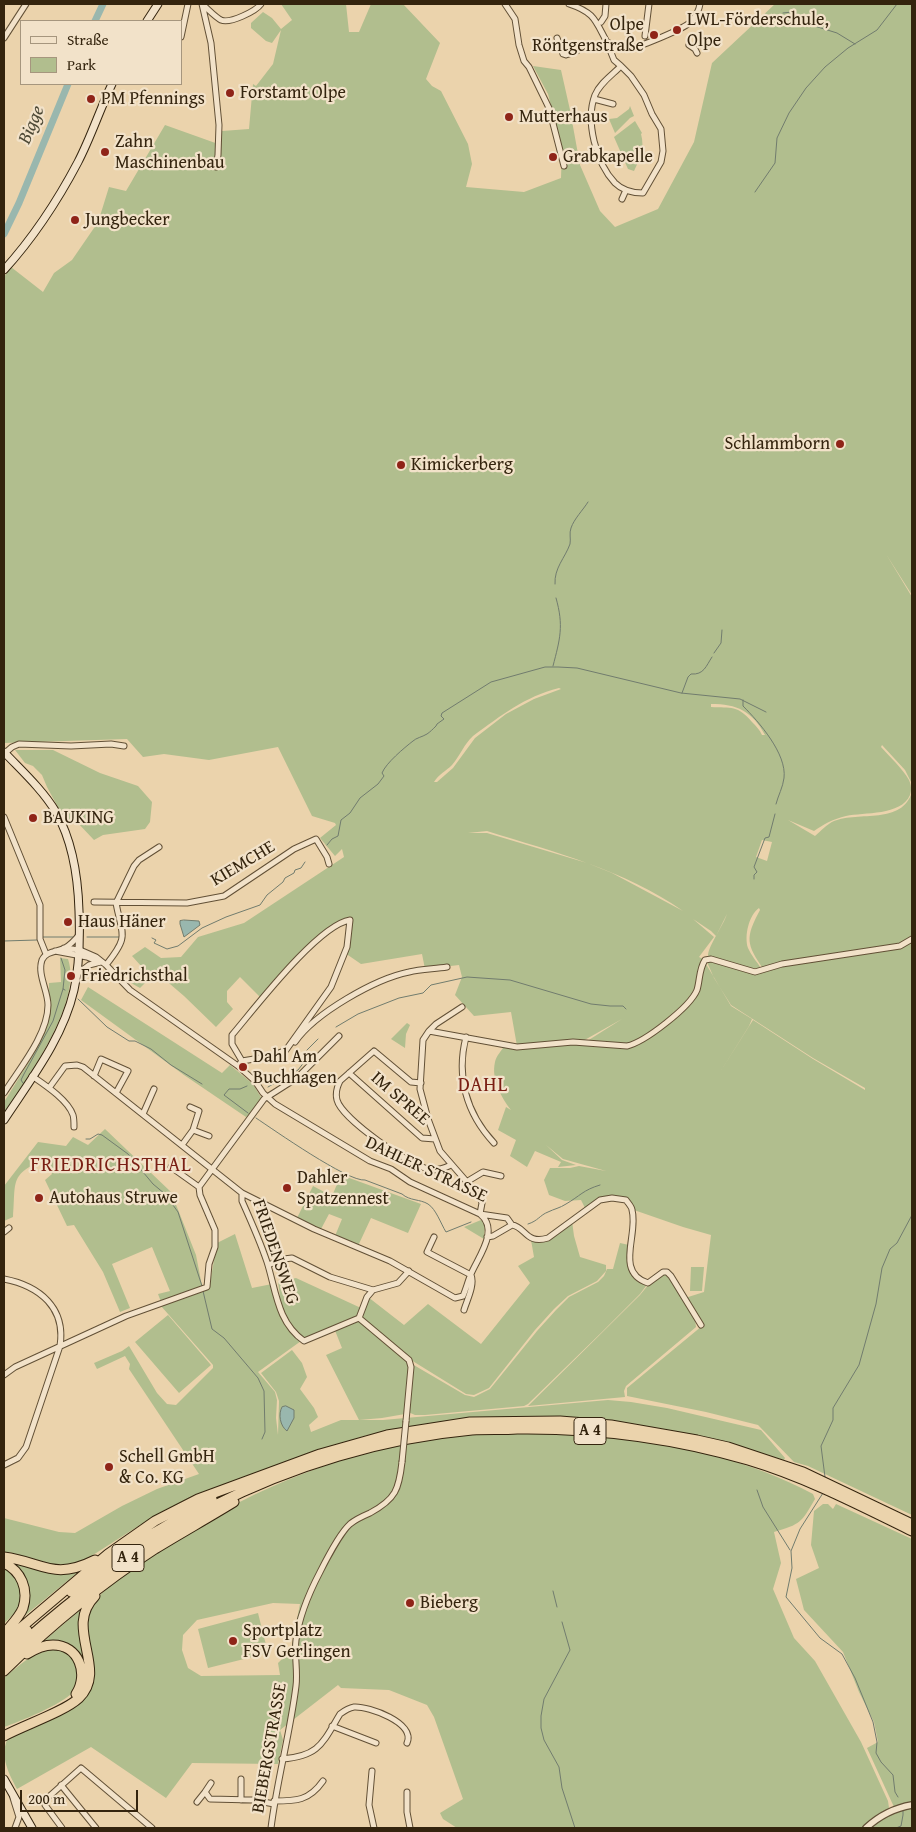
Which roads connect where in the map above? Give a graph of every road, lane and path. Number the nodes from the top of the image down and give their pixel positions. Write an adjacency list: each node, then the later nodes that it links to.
1 (26, 4): 15 (street)
2 (158, 4): 11 (main road)
3 (188, 4): 13 (street)
4 (202, 4): 5 (street); 25 (street)
5 (261, 4)
6 (505, 4): 24 (street)
7 (569, 4): 18 (street)
8 (606, 4): 12 (street)
9 (649, 4): 14 (street)
10 (700, 4): 18 (street)
11 (147, 20)
12 (601, 22)
13 (182, 32)
14 (645, 36)
15 (4, 38)
16 (557, 38): 18 (street)
17 (689, 45): 19 (street)
18 (609, 47): 20 (street)
19 (698, 54)
20 (621, 66): 22 (street); 26 (street)
21 (112, 85): 28 (main road)
22 (594, 99): 23 (street); 26 (street)
23 (613, 104)
24 (564, 166)
25 (216, 167)
26 (626, 190): 27 (street)
27 (622, 199)
28 (4, 270)
29 (124, 746): 30 (street)
30 (4, 752): 36 (main road)
31 (4, 817): 41 (street)
32 (160, 848): 35 (street)
33 (329, 864): 35 (street, KIEMCHE)
34 (94, 902): 35 (street, KIEMCHE)
35 (116, 903): 42 (street)
36 (80, 933): 38 (street); 40 (main road)
37 (912, 939): 48 (street)
38 (64, 948): 39 (street); 40 (street)
39 (55, 952): 40 (street); 41 (street)
40 (79, 953): 42 (street); 44 (main road)
41 (46, 954): 58 (street)
42 (104, 964): 44 (street); 51 (street, DAHLER STRASSE)
43 (448, 967): 49 (street)
44 (77, 974): 53 (main road)
45 (462, 1007): 46 (street)
46 (429, 1031): 48 (street); 55 (street)
47 (339, 1036): 60 (street)
48 (466, 1037): 68 (street)
49 (286, 1050): 50 (street); 50 (street)
50 (242, 1061): 51 (street)
51 (238, 1066): 60 (street, DAHLER STRASSE)
52 (350, 1073): 55 (street); 67 (street, IM SPREE); 70 (street)
53 (32, 1076): 56 (street); 63 (main road)
54 (94, 1076): 56 (street); 59 (street); 59 (street)
55 (421, 1083): 67 (street)
56 (49, 1088): 64 (street)
57 (154, 1089): 62 (street)
58 (4, 1093)
59 (116, 1093): 62 (street)
60 (267, 1097): 72 (street); 77 (street, DAHLER STRASSE)
61 (190, 1107): 65 (street)
62 (143, 1114): 69 (street)
63 (4, 1120)
64 (74, 1127)
65 (194, 1130): 66 (street); 69 (street)
66 (209, 1136)
67 (435, 1139): 70 (street)
68 (494, 1143)
69 (182, 1145): 72 (street)
70 (451, 1165): 74 (street)
71 (171, 1167): 75 (street)
72 (211, 1169): 75 (street); 76 (street)
73 (501, 1176): 74 (street)
74 (468, 1181): 77 (street)
75 (198, 1187): 89 (street)
76 (242, 1193): 81 (street, FRIEDENSWEG); 82 (street)
77 (480, 1214): 78 (street, DAHLER STRASSE); 80 (street)
78 (512, 1225): 80 (street); 88 (street, DAHLER STRASSE)
79 (434, 1237): 83 (street)
80 (488, 1237): 83 (street)
81 (268, 1265): 85 (street); 87 (street, FRIEDENSWEG)
82 (409, 1271): 83 (street); 85 (street)
83 (470, 1275): 86 (street)
84 (4, 1280): 89 (street)
85 (373, 1290): 87 (street)
86 (464, 1310)
87 (359, 1318): 111 (street, BIEBERGSTRASSE, bridge)
88 (701, 1325)
89 (60, 1346): 90 (street); 91 (street)
90 (4, 1375)
91 (4, 1465)
92 (801, 1475): 93 (highway, A 4); 94 (highway, A 4); 95 (highway, A 4)
93 (255, 1478): 98 (highway); 104 (highway, A 4)
94 (268, 1481): 101 (highway); 105 (highway, A 4)
95 (876, 1509): 96 (highway, A 4); 97 (highway, A 4)
96 (912, 1524)
97 (912, 1531)
98 (108, 1554): 99 (highway); 103 (highway)
99 (4, 1557)
100 (4, 1563): 102 (highway)
101 (120, 1574): 105 (highway); 108 (highway)
102 (4, 1634)
103 (4, 1642)
104 (4, 1651)
105 (5, 1667): 107 (highway)
106 (332, 1726): 109 (street); 110 (street); 111 (street)
107 (4, 1730)
108 (4, 1736)
109 (376, 1743)
110 (408, 1743)
111 (282, 1759): 123 (street, BIEBERGSTRASSE)
112 (372, 1771): 131 (street)
113 (4, 1779): 120 (main road)
114 (241, 1779): 121 (street)
115 (323, 1781): 123 (street)
116 (211, 1783): 118 (street)
117 (61, 1785): 127 (street); 128 (street); 129 (street)
118 (205, 1792): 121 (street); 122 (street)
119 (407, 1792): 132 (street)
120 (12, 1795): 125 (main road); 126 (street)
121 (241, 1800): 123 (street)
122 (196, 1802)
123 (274, 1802): 130 (street, BIEBERGSTRASSE)
124 (912, 1805): 133 (street)
125 (28, 1827)
126 (15, 1828)
127 (62, 1828)
128 (96, 1828)
129 (152, 1828)
130 (271, 1828)
131 (374, 1828)
132 (410, 1828)
133 (866, 1828)

